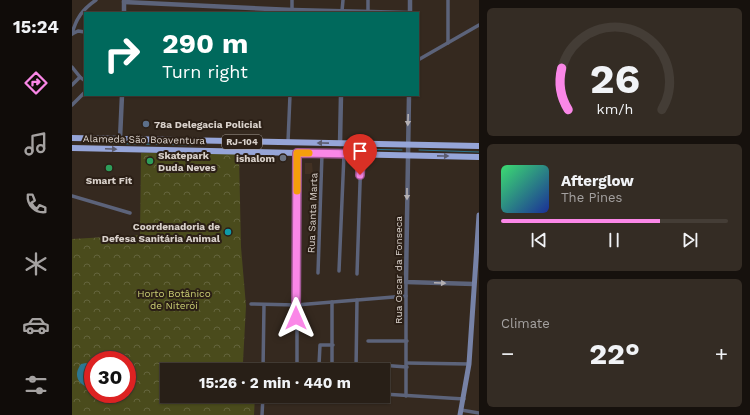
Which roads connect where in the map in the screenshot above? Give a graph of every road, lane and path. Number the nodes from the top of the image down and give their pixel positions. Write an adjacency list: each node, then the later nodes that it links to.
1 (96, 0): 15 (street)
2 (292, 0): 8 (street)
3 (343, 0): 10 (street)
4 (368, 0): 11 (street)
5 (410, 0): 12 (street)
6 (448, 0): 16 (street)
7 (124, 1): 8 (street); 9 (street)
8 (292, 11): 10 (street)
9 (124, 12)
10 (342, 12): 11 (street)
11 (368, 12)
12 (410, 12)
13 (479, 25): 16 (street)
14 (84, 32): 15 (street)
15 (72, 34)
16 (448, 43): 17 (street)
17 (419, 59)
18 (72, 67): 19 (street)
19 (80, 77): 20 (street); 21 (street)
20 (84, 80)
21 (72, 85)
22 (84, 93): 27 (street)
23 (122, 96): 29 (street)
24 (290, 96): 30 (street)
25 (341, 96): 31 (street)
26 (409, 96): 32 (street, Rua Oscar da Fonseca, one-way to 32)
27 (72, 105)
28 (72, 138): 29 (highway, Alameda São Boaventura / RJ-104)
29 (120, 139): 30 (highway, Alameda São Boaventura / RJ-104)
30 (288, 142): 31 (highway, Alameda São Boaventura / RJ-104, one-way to 30)
31 (340, 144): 32 (highway, Alameda São Boaventura / RJ-104)
32 (407, 145): 33 (highway, Alameda São Boaventura / RJ-104); 39 (street, Rua Oscar da Fonseca)
33 (479, 146)
34 (72, 148): 35 (highway, Alameda São Boaventura / RJ-104, one-way to 35)
35 (297, 153): 36 (highway, Alameda São Boaventura / RJ-104); 55 (street)
36 (322, 154): 37 (highway, Alameda São Boaventura / RJ-104); 46 (street, Rua Santa Marta)
37 (344, 154): 38 (highway, Alameda São Boaventura / RJ-104); 45 (street)
38 (361, 154): 39 (highway, Alameda São Boaventura / RJ-104); 47 (street)
39 (407, 155): 40 (highway, Alameda São Boaventura / RJ-104, one-way to 40); 48 (street, Rua Oscar da Fonseca, one-way to 48)
40 (479, 157)
41 (72, 196): 42 (street)
42 (130, 213)
43 (479, 215): 44 (main road)
44 (479, 232): 49 (main road)
45 (339, 271)
46 (318, 273)
47 (357, 274)
48 (406, 282): 49 (street, one-way to 49); 50 (street, Rua Oscar da Fonseca)
49 (474, 284): 56 (main road)
50 (406, 296): 51 (street); 58 (street, Rua Oscar da Fonseca)
51 (357, 300): 52 (street); 62 (street)
52 (332, 302): 55 (street); 59 (street)
53 (251, 304): 54 (street)
54 (264, 304): 55 (street); 60 (street)
55 (296, 305): 61 (street)
56 (476, 306): 63 (main road)
57 (368, 341): 58 (street)
58 (407, 341): 65 (street, Rua Oscar da Fonseca)
59 (333, 344): 59 (street)
60 (263, 363)
61 (297, 363)
62 (356, 363)
63 (469, 364): 65 (street); 68 (main road)
64 (390, 365): 65 (street)
65 (407, 365): 67 (street, Rua Oscar da Fonseca)
66 (390, 395): 67 (street)
67 (406, 396): 68 (street)
68 (464, 399): 70 (main road)
69 (263, 403): 72 (street)
70 (460, 413): 71 (street)
71 (479, 413)
72 (262, 415)

